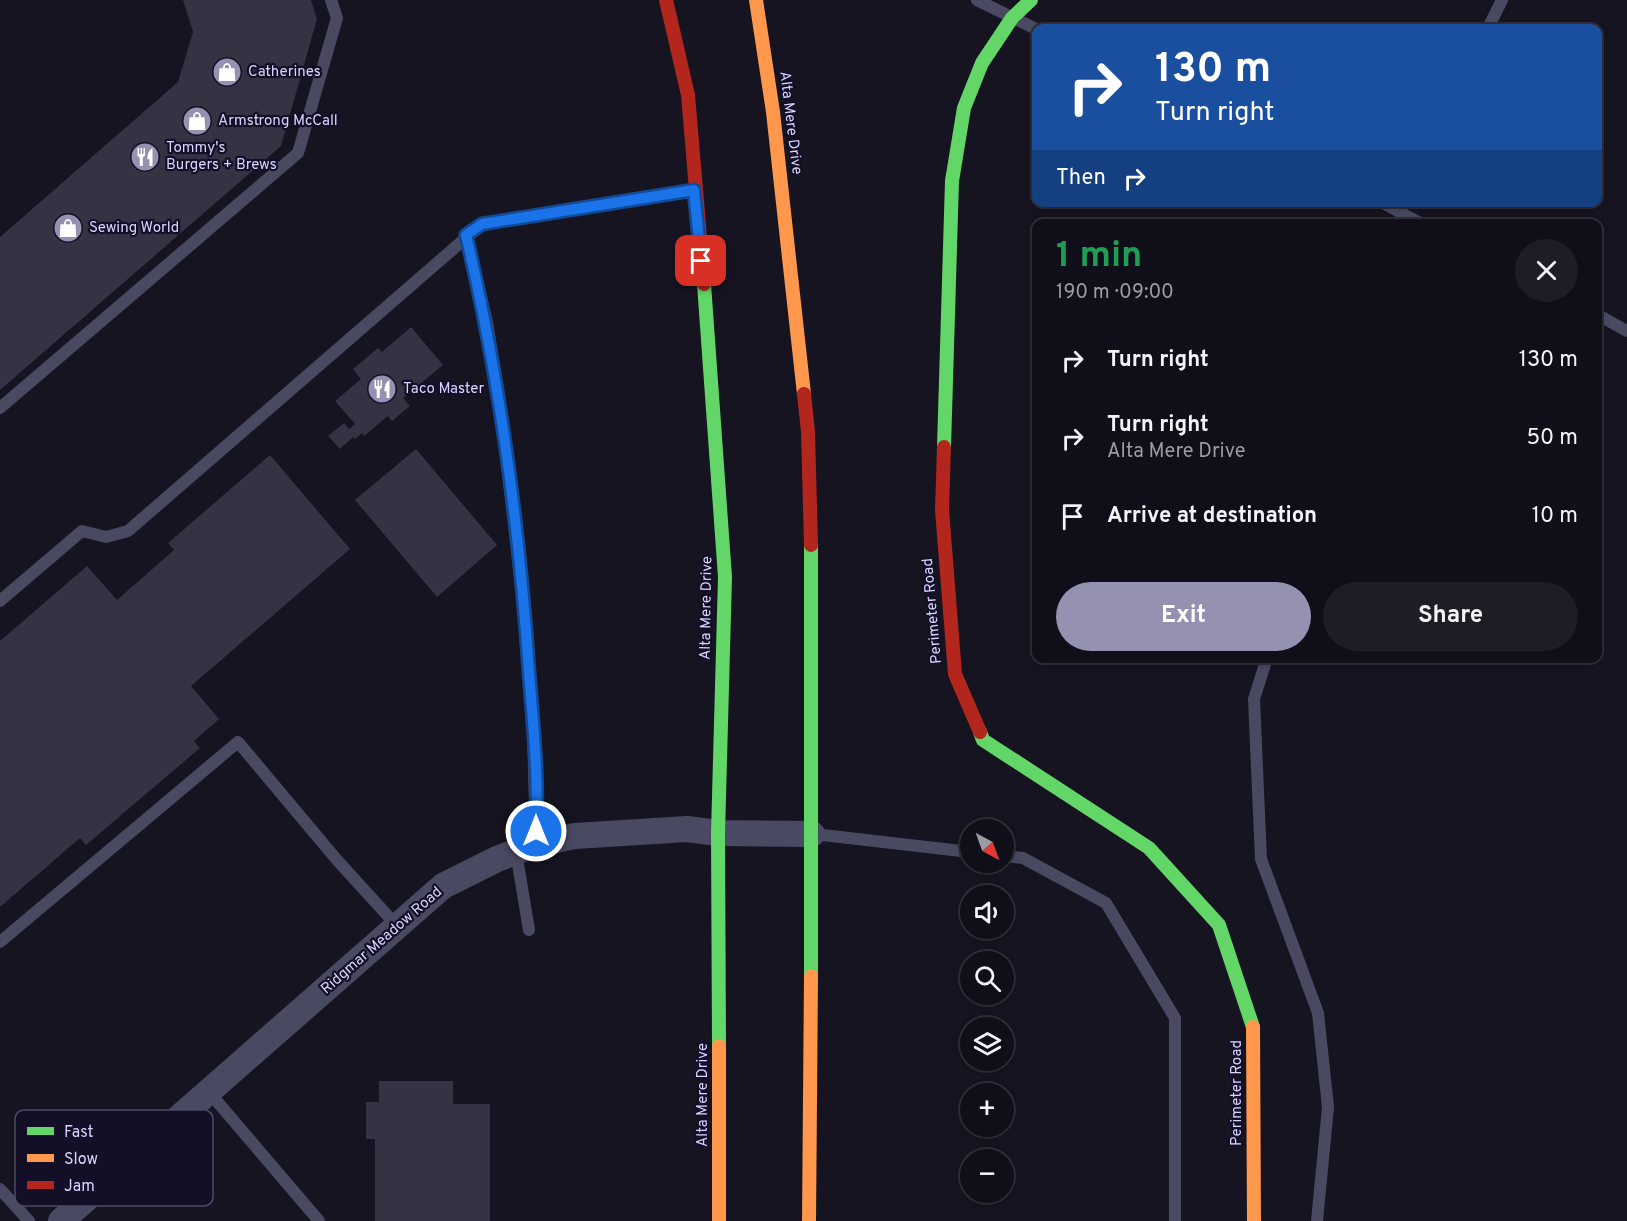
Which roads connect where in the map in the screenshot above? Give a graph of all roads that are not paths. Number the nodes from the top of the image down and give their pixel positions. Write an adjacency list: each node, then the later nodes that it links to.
1 (331, 0): 16 (lane)
2 (666, 0): 10 (main road, Alta Mere Drive)
3 (756, 0): 20 (main road, Alta Mere Drive)
4 (977, 0): 7 (lane)
5 (1031, 0): 7 (main road, Perimeter Road)
6 (1502, 0): 8 (lane)
7 (1012, 18): 9 (lane); 37 (main road, Perimeter Road)
8 (1490, 24)
9 (1032, 27)
10 (694, 190): 13 (lane); 19 (main road, Alta Mere Drive)
11 (1406, 208): 12 (lane)
12 (1417, 219)
13 (466, 235): 17 (lane); 21 (lane)
14 (1602, 317): 15 (lane)
15 (1627, 331)
16 (0, 408)
17 (0, 601)
18 (1265, 663): 38 (lane)
19 (718, 834): 20 (street, Ridgmar Meadow Road); 21 (street, Ridgmar Meadow Road); 34 (main road, Alta Mere Drive)
20 (812, 834): 22 (lane); 35 (main road, Alta Mere Drive)
21 (526, 848): 24 (street, Ridgmar Meadow Road); 25 (lane)
22 (960, 851)
23 (1014, 857): 36 (lane)
24 (398, 927): 26 (lane); 27 (street, Ridgmar Meadow Road)
25 (529, 930)
26 (0, 942)
27 (208, 1092): 28 (street, Ridgmar Meadow Road); 33 (lane)
28 (188, 1110)
29 (0, 1189): 31 (lane)
30 (15, 1206): 32 (lane)
31 (15, 1206)
32 (29, 1221)
33 (319, 1221)
34 (719, 1221)
35 (809, 1221)
36 (1175, 1221)
37 (1254, 1221)
38 (1317, 1221)

